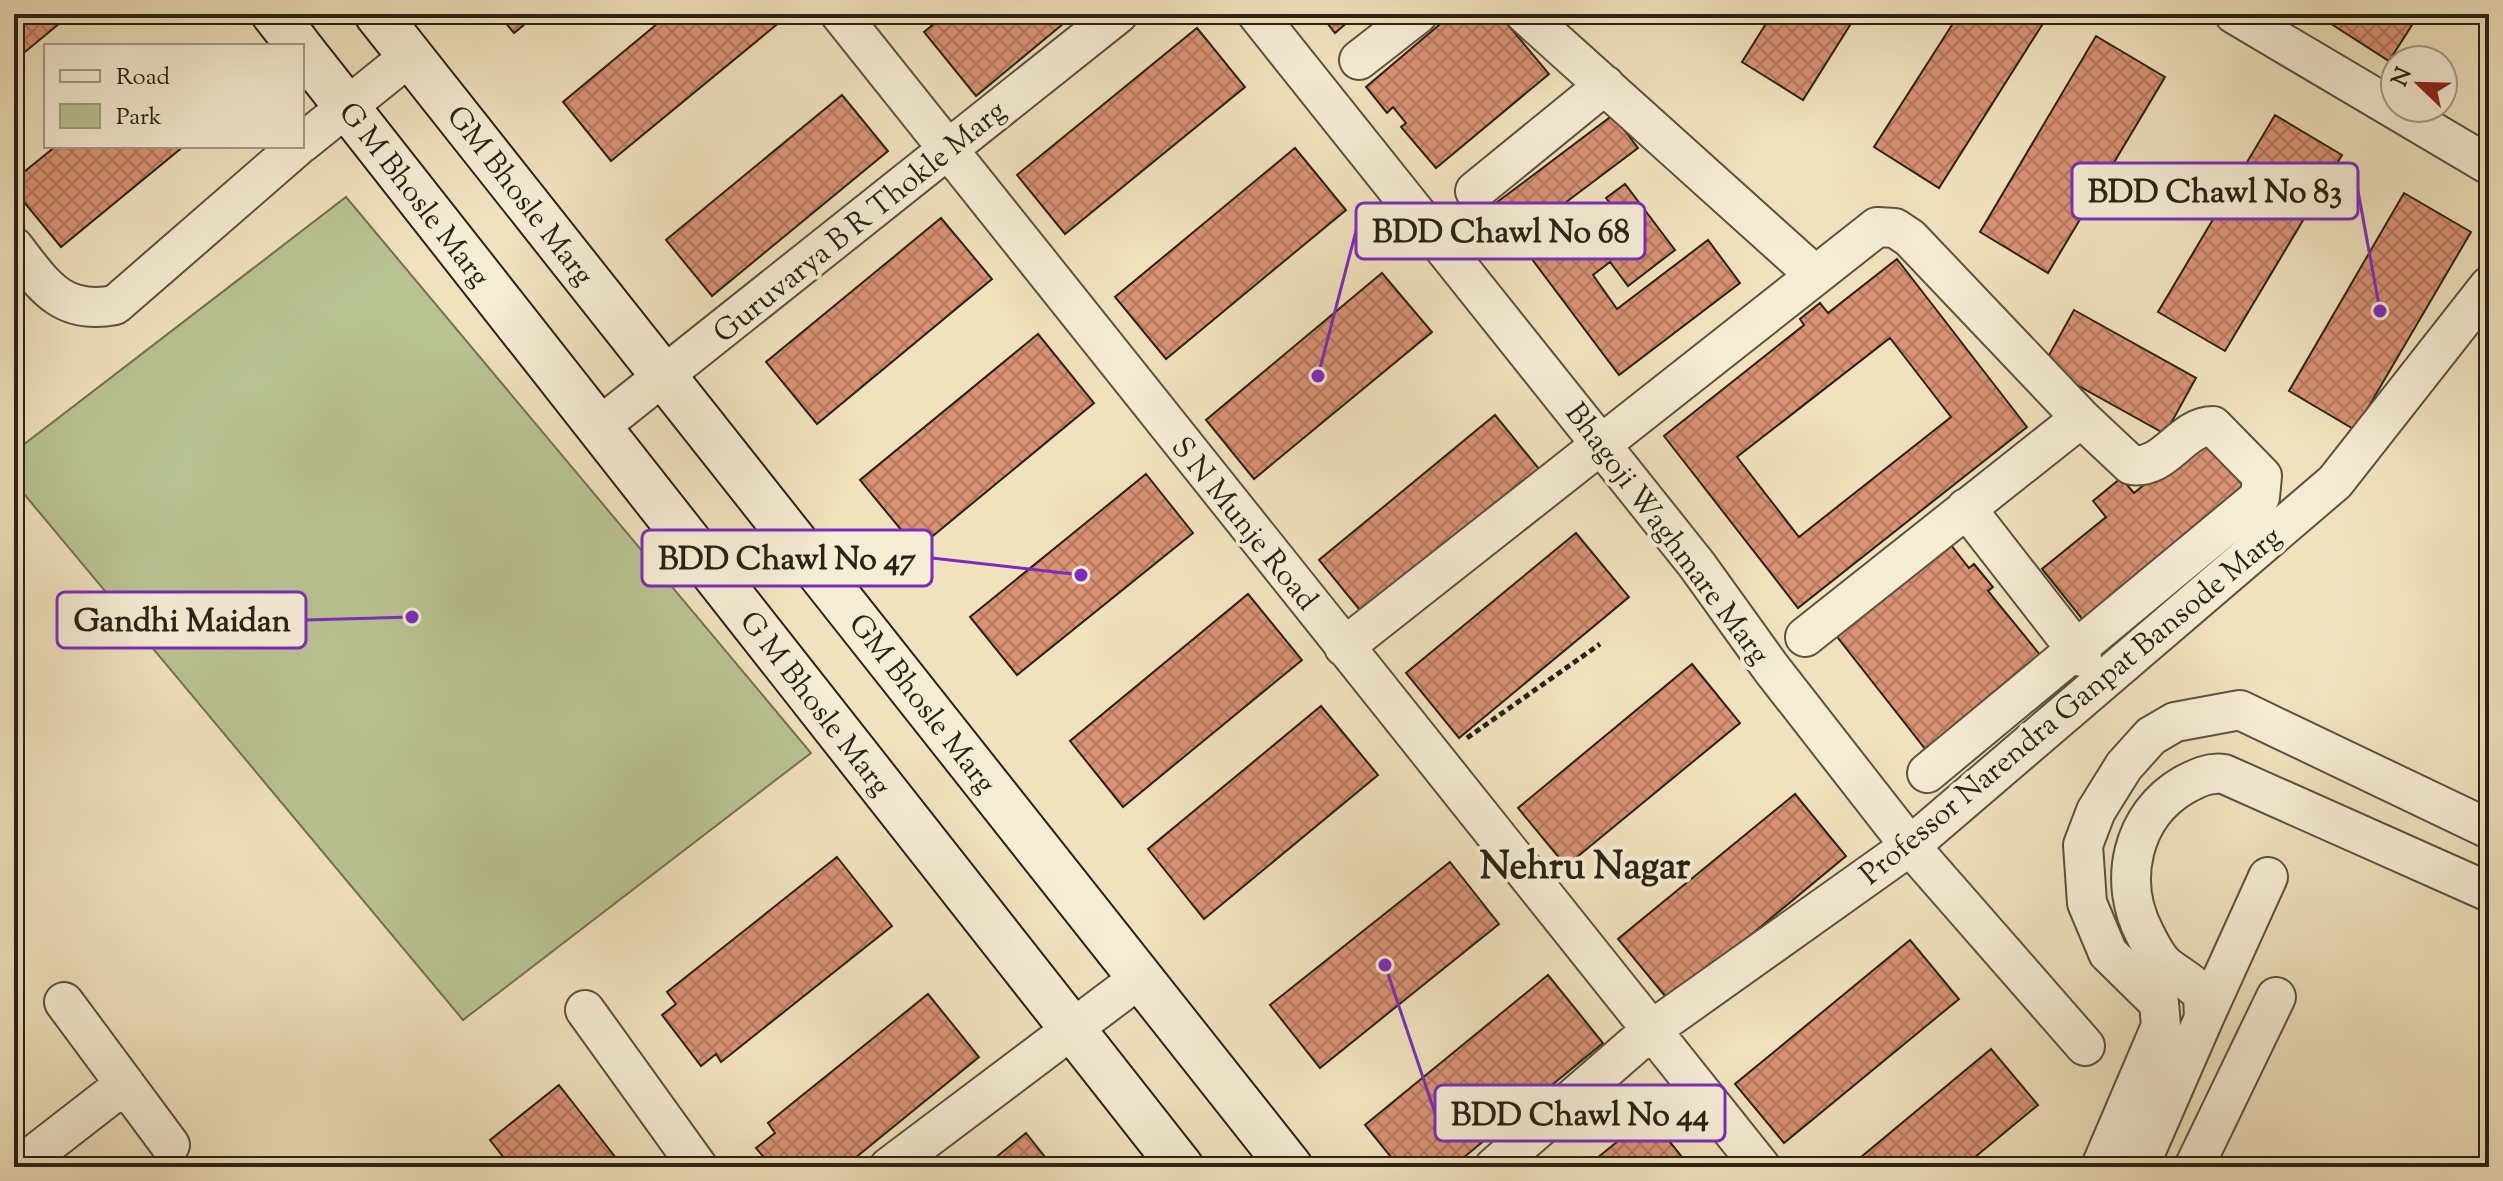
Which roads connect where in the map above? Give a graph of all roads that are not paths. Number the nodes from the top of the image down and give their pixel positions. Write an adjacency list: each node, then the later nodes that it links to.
1 (274, 14): 9 (main road, G M Bhosle Marg)
2 (377, 14): 11 (main road, GM Bhosle Marg)
3 (840, 14): 17 (street, S N Munje Road)
4 (1118, 14): 17 (street, Guruvarya B R Thokle Marg)
5 (1257, 14): 26 (street, Bhagoji Waghmare Marg)
6 (1418, 14): 12 (street)
7 (1525, 14): 13 (street)
8 (2234, 14): 18 (street)
9 (297, 44)
10 (304, 53): 14 (main road, G M Bhosle Marg)
11 (410, 56): 14 (street); 23 (main road, GM Bhosle Marg)
12 (1359, 60)
13 (1605, 85): 19 (street); 21 (street)
14 (345, 105): 15 (street); 25 (main road, G M Bhosle Marg)
15 (304, 141)
16 (295, 148): 20 (street)
17 (948, 149): 23 (street, Guruvarya B R Thokle Marg); 29 (street, S N Munje Road)
18 (2489, 165)
19 (1475, 191)
20 (14, 247)
21 (1815, 275): 24 (street); 26 (street)
22 (2489, 286): 33 (street, Professor Narendra Ganpat Bansode Marg)
23 (664, 376): 25 (street, Guruvarya B R Thokle Marg); 36 (main road, GM Bhosle Marg)
24 (2081, 418): 27 (street); 30 (street)
25 (599, 427): 41 (main road, G M Bhosle Marg)
26 (1600, 443): 29 (street); 33 (street, Bhagoji Waghmare Marg)
27 (1966, 508): 28 (street); 30 (street)
28 (1805, 637)
29 (1344, 647): 42 (street, S N Munje Road)
30 (2079, 654): 31 (street)
31 (1927, 773)
32 (2489, 829): 46 (street)
33 (1910, 846): 42 (street, Professor Narendra Ganpat Bansode Marg); 43 (street, Bhagoji Waghmare Marg)
34 (2268, 877): 40 (street)
35 (2489, 892): 40 (street)
36 (1140, 978): 41 (street); 51 (main road, GM Bhosle Marg)
37 (2276, 997): 54 (street)
38 (64, 1002): 44 (street)
39 (585, 1010): 48 (street)
40 (2204, 1018): 46 (street)
41 (1072, 1029): 49 (street); 50 (main road, G M Bhosle Marg)
42 (1650, 1031): 52 (street, Professor Narendra Ganpat Bansode Marg); 53 (street, S N Munje Road)
43 (2085, 1046)
44 (125, 1084): 45 (street); 47 (street)
45 (170, 1145)
46 (2110, 1166)
47 (18, 1167)
48 (698, 1167)
49 (889, 1167)
50 (1181, 1167)
51 (1290, 1167)
52 (1494, 1167)
53 (1761, 1167)
54 (2194, 1167)

